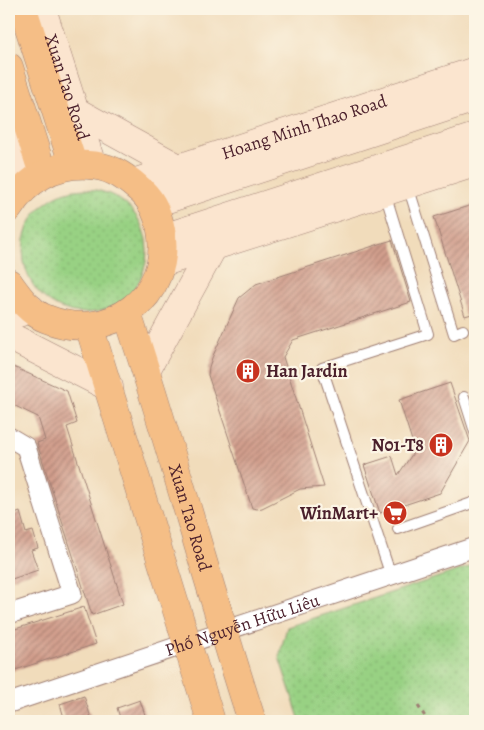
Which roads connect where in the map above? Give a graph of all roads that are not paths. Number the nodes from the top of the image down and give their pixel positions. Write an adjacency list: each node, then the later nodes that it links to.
1 (23, 9): 10 (main road, Xuan Tao Road)
2 (42, 9): 6 (main road, Xuan Tao Road)
3 (9, 67): 12 (main road)
4 (475, 71): 11 (main road, Hoang Minh Thao Road)
5 (475, 98): 15 (main road, Hoang Minh Thao Road)
6 (75, 111): 10 (main road, Xuan Tao Road); 11 (main road)
7 (10, 136): 12 (main road)
8 (475, 137): 18 (main road)
9 (475, 163): 14 (main road)
10 (83, 164): 12 (main road); 13 (main road)
11 (180, 168): 13 (main road, Hoang Minh Thao Road)
12 (35, 180): 16 (main road)
13 (133, 183): 15 (main road)
14 (396, 188): 17 (main road); 23 (lane); 33 (lane)
15 (152, 204): 18 (main road)
16 (9, 208)
17 (213, 247): 18 (main road); 25 (main road)
18 (162, 251): 21 (main road)
19 (10, 286): 20 (main road)
20 (20, 312): 22 (main road)
21 (127, 313): 22 (main road); 25 (main road, Xuan Tao Road)
22 (89, 326): 26 (main road)
23 (463, 330)
24 (9, 336): 26 (main road)
25 (146, 370): 35 (main road, Xuan Tao Road)
26 (109, 388): 36 (main road)
27 (464, 397): 28 (lane)
28 (475, 432)
29 (9, 437): 34 (street)
30 (475, 502): 31 (lane)
31 (398, 529)
32 (475, 547): 33 (street, Phố Nguyễn Hữu Liêu)
33 (391, 576): 35 (street, Phố Nguyễn Hữu Liêu)
34 (9, 614)
35 (224, 632): 36 (street, Phố Nguyễn Hữu Liêu); 39 (main road, Xuan Tao Road)
36 (188, 644): 37 (street, Phố Nguyễn Hữu Liêu); 38 (main road)
37 (9, 703)
38 (211, 721)
39 (252, 721)

